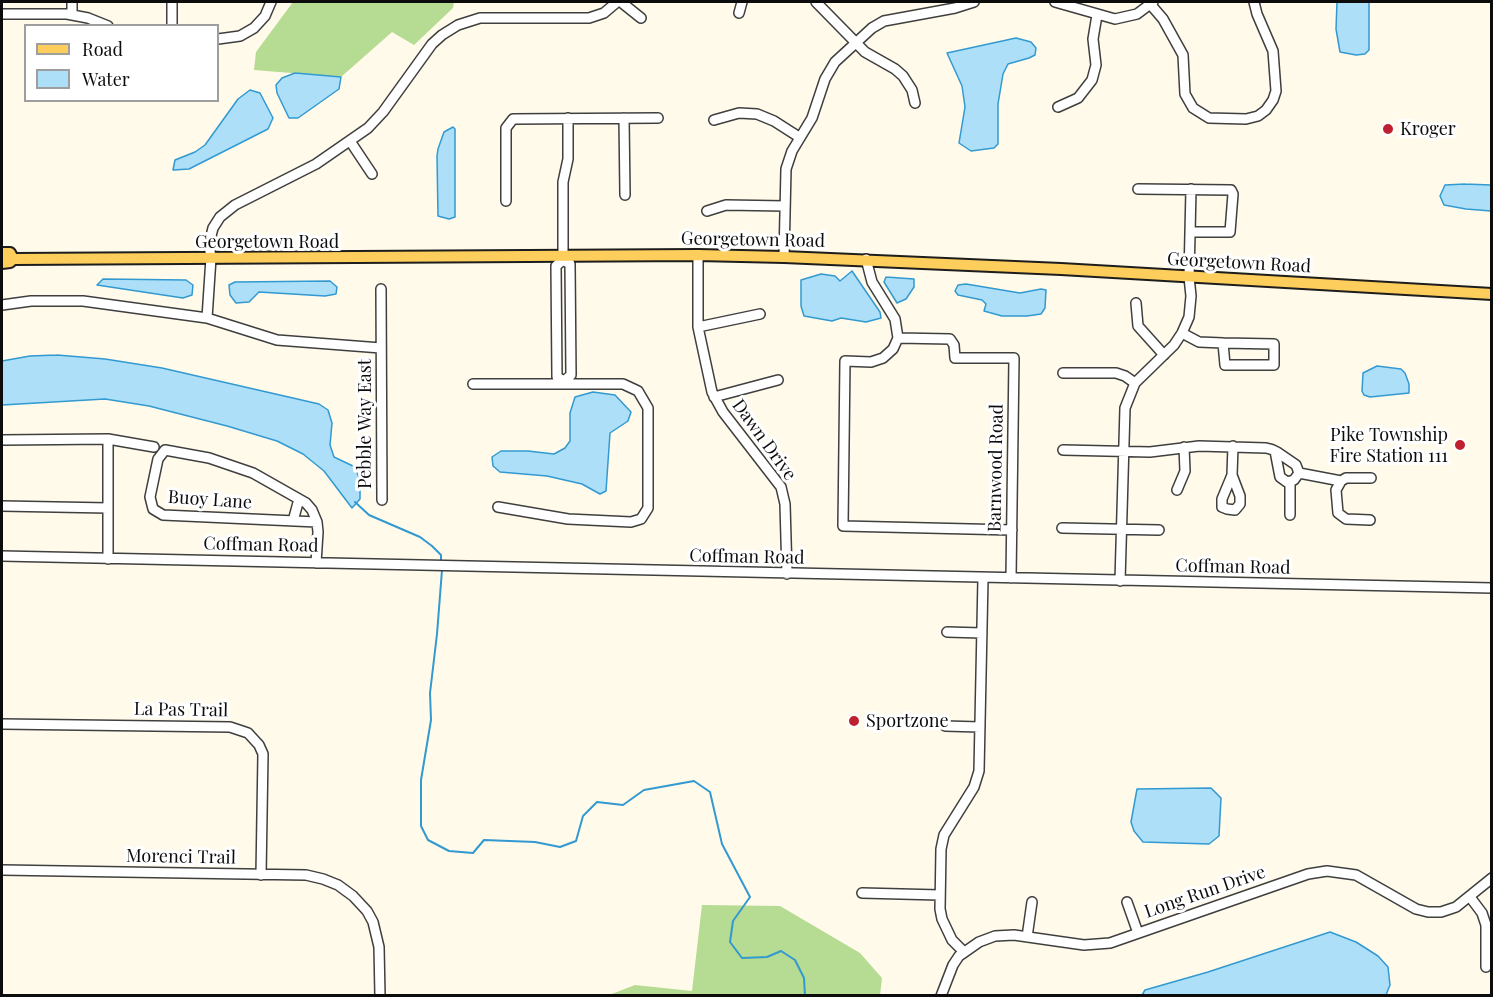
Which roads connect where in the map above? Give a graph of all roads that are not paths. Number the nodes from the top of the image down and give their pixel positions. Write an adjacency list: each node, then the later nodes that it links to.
1 (72, 2): 13 (street)
2 (172, 2): 17 (street)
3 (271, 2): 18 (street)
4 (619, 2): 15 (street); 27 (street)
5 (742, 2): 11 (street)
6 (816, 2): 19 (street)
7 (974, 2): 19 (street)
8 (1055, 2): 14 (street)
9 (1254, 2): 10 (street)
10 (1152, 3): 14 (street)
11 (739, 13)
12 (2, 14): 13 (street)
13 (72, 15): 16 (street)
14 (1097, 15): 21 (street)
15 (641, 18)
16 (101, 24)
17 (172, 24)
18 (219, 39)
19 (856, 43): 20 (street); 26 (street)
20 (915, 102)
21 (1058, 107)
22 (568, 118): 23 (street); 32 (street); 40 (street)
23 (624, 118): 24 (street); 31 (street)
24 (658, 118)
25 (714, 120): 26 (street)
26 (799, 137): 33 (street)
27 (350, 141): 28 (street); 39 (street)
28 (372, 174)
29 (1138, 189): 30 (street)
30 (1191, 189): 35 (street); 35 (street)
31 (625, 195)
32 (506, 201)
33 (785, 207): 34 (street); 38 (street)
34 (707, 211)
35 (1190, 232): 44 (street)
36 (2, 253): 41 (main road, Georgetown Road)
37 (698, 255): 38 (main road, Georgetown Road); 40 (main road, Georgetown Road); 51 (street, Dawn Drive)
38 (784, 257): 42 (main road, Georgetown Road)
39 (211, 258): 40 (main road, Georgetown Road); 41 (main road, Georgetown Road); 50 (street)
40 (563, 258): 59 (street); 59 (street)
41 (13, 259): 43 (main road, Georgetown Road)
42 (866, 259): 44 (main road, Georgetown Road); 53 (street)
43 (2, 263)
44 (1189, 277): 46 (main road, Georgetown Road); 52 (street)
45 (381, 290): 55 (street, Pebble Way East)
46 (1491, 294)
47 (1136, 303): 56 (street)
48 (2, 305): 50 (street)
49 (760, 314): 51 (street)
50 (207, 318): 55 (street)
51 (698, 327): 62 (street, Dawn Drive)
52 (1182, 333): 54 (street); 56 (street)
53 (898, 338): 88 (street, Barnwood Road); 88 (street)
54 (1223, 343): 54 (street)
55 (381, 348): 78 (street, Pebble Way East)
56 (1164, 355): 60 (street)
57 (1063, 373): 60 (street)
58 (778, 380): 62 (street)
59 (564, 383): 61 (street); 80 (street)
60 (1134, 383): 69 (street)
61 (473, 384)
62 (714, 397): 93 (street, Dawn Drive)
63 (108, 439): 64 (street); 66 (street); 81 (street)
64 (2, 440)
65 (1233, 446): 67 (street); 70 (street); 72 (street)
66 (154, 447)
67 (1184, 447): 69 (street); 76 (street)
68 (1063, 450): 69 (street)
69 (1123, 451): 87 (street)
70 (1275, 451): 71 (street); 75 (street)
71 (1299, 473): 74 (street); 75 (street)
72 (1232, 475)
73 (1371, 478): 74 (street)
74 (1341, 481): 83 (street)
75 (1290, 482): 82 (street)
76 (1178, 490)
77 (299, 499): 84 (street); 84 (street, Buoy Lane); 85 (street)
78 (382, 500)
79 (2, 506): 81 (street)
80 (498, 507)
81 (108, 508): 91 (street)
82 (1290, 515)
83 (1370, 520)
84 (293, 521): 85 (street, Buoy Lane)
85 (317, 522): 92 (street)
86 (1062, 528): 87 (street)
87 (1121, 529): 89 (street); 96 (street)
88 (1012, 530): 95 (street, Barnwood Road)
89 (1159, 530)
90 (2, 556): 91 (street, Coffman Road)
91 (108, 559): 92 (street, Coffman Road)
92 (316, 563): 93 (street, Coffman Road)
93 (787, 574): 94 (street, Coffman Road)
94 (983, 578): 95 (street, Coffman Road); 99 (street)
95 (1011, 578): 96 (street, Coffman Road)
96 (1120, 581): 97 (street, Coffman Road)
97 (1491, 588)
98 (947, 632): 99 (street)
99 (982, 633): 102 (street)
100 (2, 724): 104 (street, La Pas Trail)
101 (945, 726): 102 (street)
102 (980, 727): 107 (street)
103 (2, 870): 104 (street, Morenci Trail)
104 (261, 875): 115 (street, Morenci Trail)
105 (1491, 879): 108 (street, Long Run Drive)
106 (862, 892): 107 (street)
107 (940, 895): 113 (street)
108 (1470, 897): 111 (street, Long Run Drive); 114 (street)
109 (1032, 902): 112 (street)
110 (1127, 902): 111 (street)
111 (1138, 933): 112 (street, Long Run Drive)
112 (1027, 937): 113 (street, Long Run Drive)
113 (964, 952): 116 (street, Long Run Drive)
114 (1486, 967)
115 (380, 996)
116 (941, 996)

